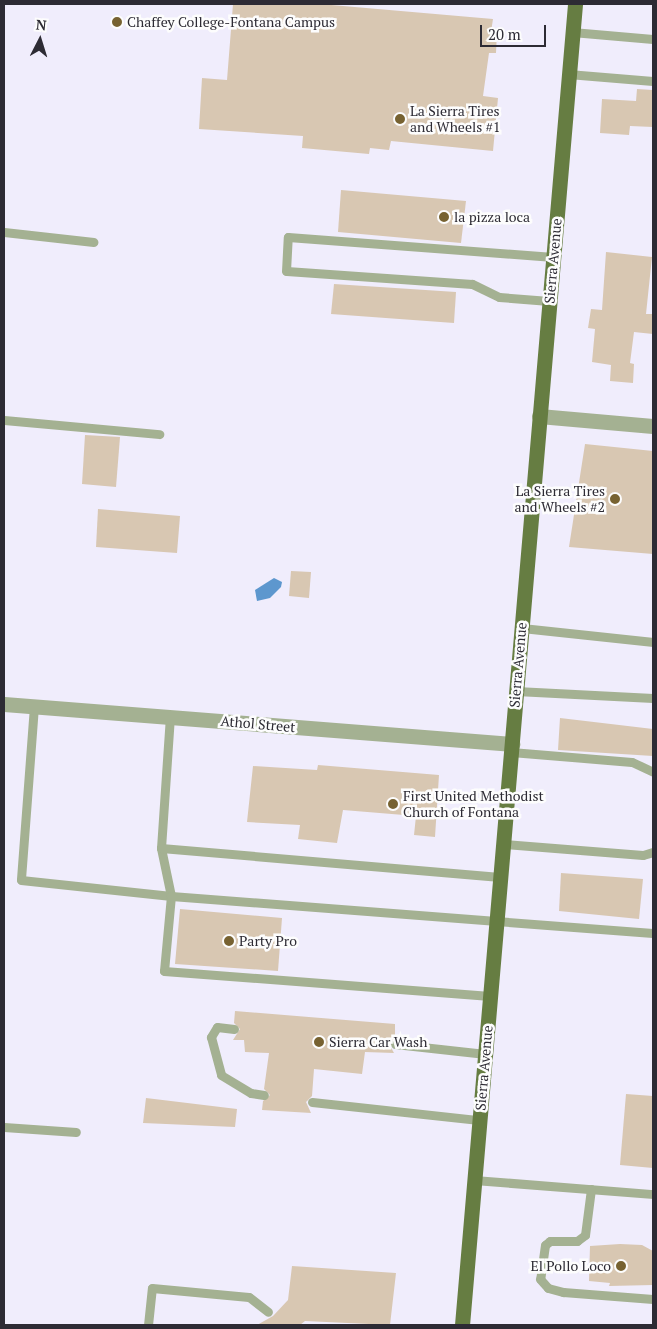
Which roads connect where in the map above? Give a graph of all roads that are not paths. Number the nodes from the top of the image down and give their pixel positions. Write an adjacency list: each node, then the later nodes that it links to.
1 (575, 4): 2 (main road, Sierra Avenue)
2 (572, 32): 3 (lane); 4 (main road, Sierra Avenue)
3 (653, 39)
4 (568, 74): 5 (lane); 8 (main road, Sierra Avenue)
5 (653, 81)
6 (4, 232): 7 (lane)
7 (93, 242)
8 (553, 257): 9 (main road, Sierra Avenue); 9 (lane)
9 (549, 301): 10 (main road, Sierra Avenue)
10 (539, 416): 12 (street); 14 (main road, Sierra Avenue)
11 (4, 420): 13 (lane)
12 (653, 426)
13 (159, 434)
14 (522, 628): 15 (lane); 16 (main road, Sierra Avenue)
15 (653, 642)
16 (516, 691): 17 (lane); 21 (main road, Sierra Avenue)
17 (653, 698)
18 (4, 704): 19 (street, Athol Street)
19 (34, 706): 20 (street, Athol Street); 27 (lane)
20 (170, 717): 21 (street, Athol Street); 24 (lane)
21 (511, 748): 22 (lane); 23 (main road, Sierra Avenue)
22 (653, 772)
23 (503, 844): 25 (lane); 26 (main road, Sierra Avenue)
24 (161, 848): 26 (lane); 27 (lane)
25 (653, 852)
26 (500, 877): 28 (main road, Sierra Avenue)
27 (171, 896): 28 (lane); 30 (lane)
28 (496, 921): 29 (lane); 30 (main road, Sierra Avenue)
29 (653, 933)
30 (490, 996): 33 (main road, Sierra Avenue)
31 (234, 1029): 34 (lane)
32 (395, 1044): 33 (lane)
33 (485, 1054): 36 (main road, Sierra Avenue)
34 (264, 1095)
35 (312, 1102): 36 (lane)
36 (479, 1120): 39 (main road, Sierra Avenue)
37 (4, 1127): 38 (lane)
38 (76, 1132)
39 (474, 1180): 40 (lane); 45 (main road, Sierra Avenue)
40 (591, 1189): 41 (lane); 42 (lane)
41 (653, 1194)
42 (653, 1299)
43 (268, 1312): 44 (lane)
44 (148, 1325)
45 (462, 1325)

